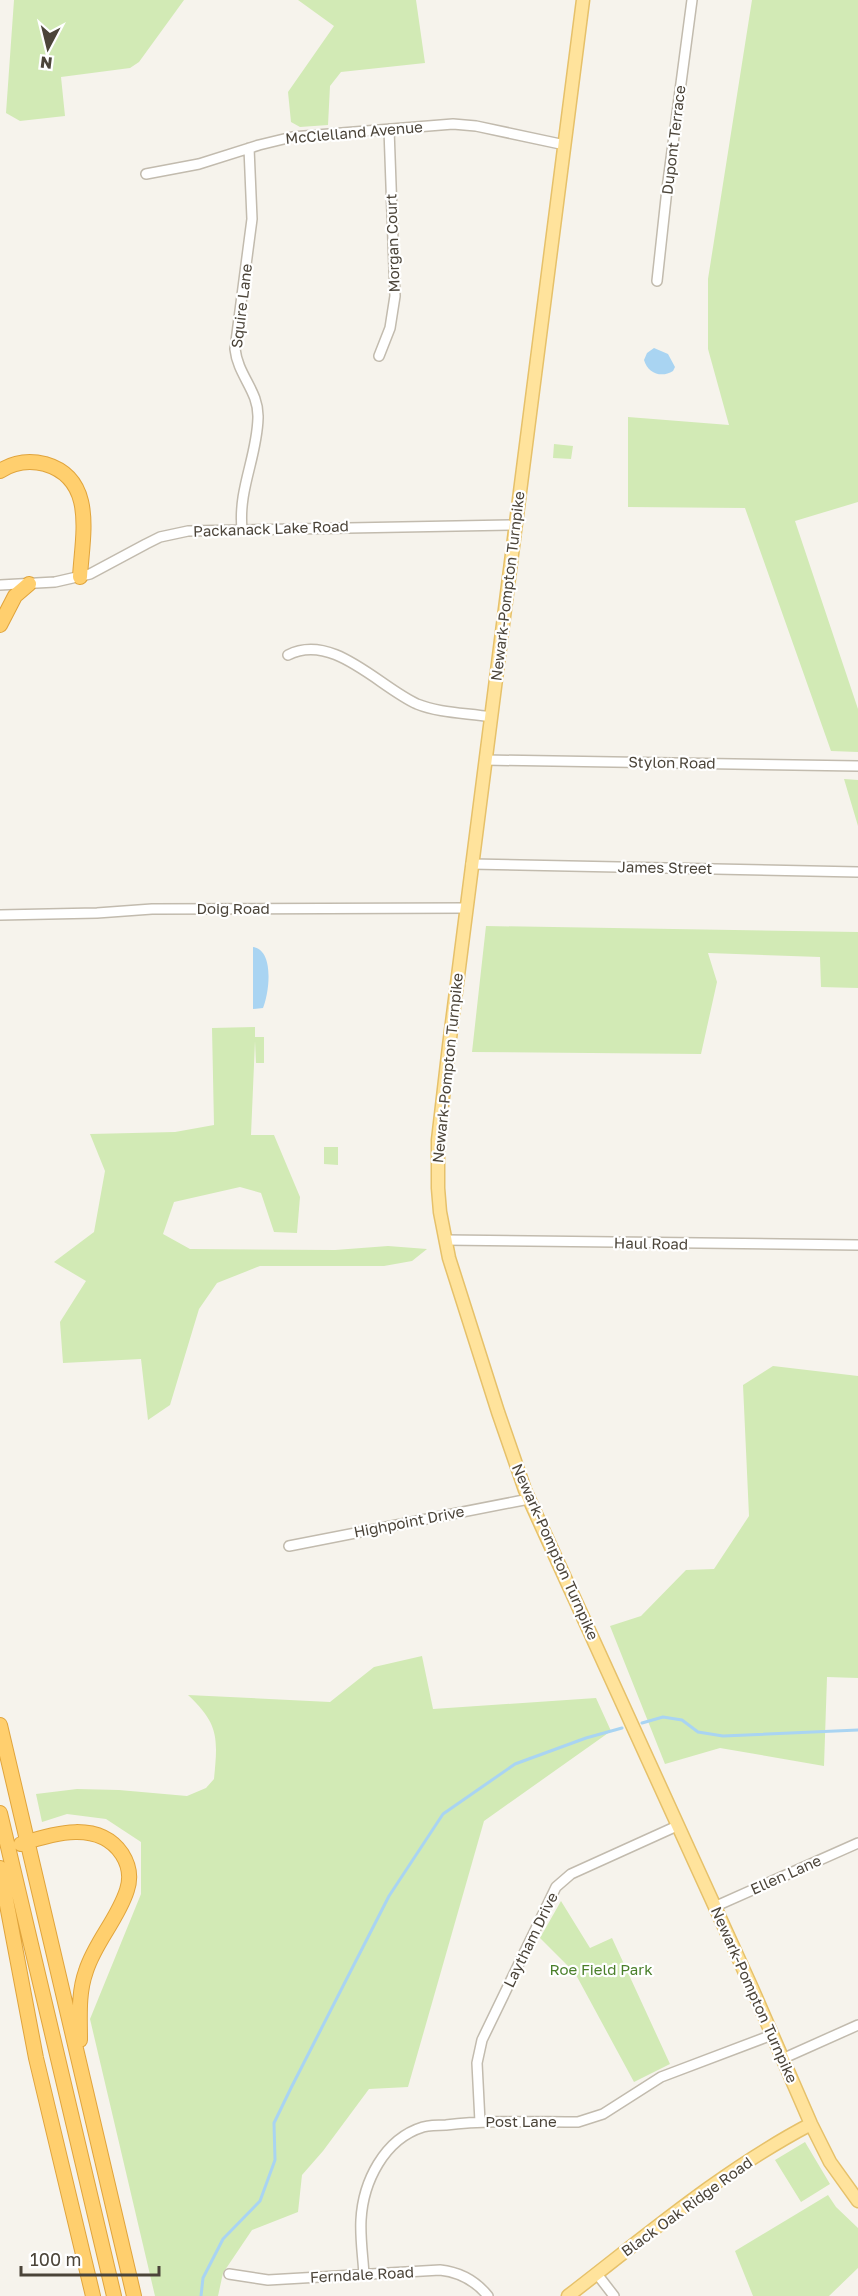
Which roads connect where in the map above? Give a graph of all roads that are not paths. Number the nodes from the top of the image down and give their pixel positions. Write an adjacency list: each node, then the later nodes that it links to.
1 (583, 0): 4 (main road, Newark-Pompton Turnpike)
2 (692, 0): 7 (street, Dupont Terrace)
3 (388, 129): 4 (street, McClelland Avenue); 5 (street, McClelland Avenue); 8 (street, Morgan Court)
4 (565, 145): 10 (main road, Newark-Pompton Turnpike)
5 (249, 148): 6 (street, McClelland Avenue); 11 (street, Squire Lane)
6 (146, 174)
7 (657, 281)
8 (379, 356)
9 (0, 471): 12 (highway)
10 (516, 525): 11 (street, Packanack Lake Road); 17 (main road, Newark-Pompton Turnpike)
11 (242, 529): 12 (street, Packanack Lake Road)
12 (80, 577): 13 (street, Packanack Lake Road)
13 (29, 584): 14 (street, Packanack Lake Road); 15 (highway)
14 (0, 585)
15 (0, 625)
16 (288, 655): 17 (street)
17 (491, 717): 18 (main road, Newark-Pompton Turnpike)
18 (485, 760): 19 (street, Stylon Road); 20 (main road, Newark-Pompton Turnpike)
19 (858, 766)
20 (471, 864): 21 (street, James Street); 22 (main road, Newark-Pompton Turnpike)
21 (858, 872)
22 (466, 908): 23 (street, Doig Road); 24 (main road, Newark-Pompton Turnpike)
23 (0, 915)
24 (445, 1240): 25 (street, Haul Road); 26 (main road, Newark-Pompton Turnpike)
25 (858, 1245)
26 (529, 1498): 27 (street, Highpoint Drive); 31 (main road, Newark-Pompton Turnpike)
27 (290, 1546)
28 (0, 1725): 30 (highway)
29 (0, 1813): 32 (highway)
30 (21, 1816): 32 (highway); 33 (highway)
31 (677, 1826): 37 (main road, Newark-Pompton Turnpike); 42 (street, Laytham Drive)
32 (3, 1835): 35 (highway)
33 (27, 1842): 35 (highway); 41 (highway); 41 (highway)
34 (858, 1843): 37 (street, Ellen Lane)
35 (9, 1850): 36 (highway); 49 (highway)
36 (0, 1867): 48 (highway)
37 (714, 1907): 39 (main road, Newark-Pompton Turnpike)
38 (858, 2025): 40 (street)
39 (772, 2035): 40 (main road, Newark-Pompton Turnpike); 42 (street, Post Lane)
40 (782, 2059): 43 (main road, Newark-Pompton Turnpike)
41 (80, 2066): 50 (highway)
42 (480, 2122): 47 (street, Post Lane)
43 (811, 2124): 44 (main road, Newark-Pompton Turnpike); 46 (main road, Black Oak Ridge Road)
44 (858, 2201)
45 (229, 2274): 47 (street, Ferndale Road)
46 (597, 2274): 52 (main road, Black Oak Ridge Road); 53 (street)
47 (364, 2275): 51 (street, Ferndale Road)
48 (93, 2296)
49 (114, 2296)
50 (134, 2296)
51 (488, 2296)
52 (568, 2296)
53 (614, 2296)

